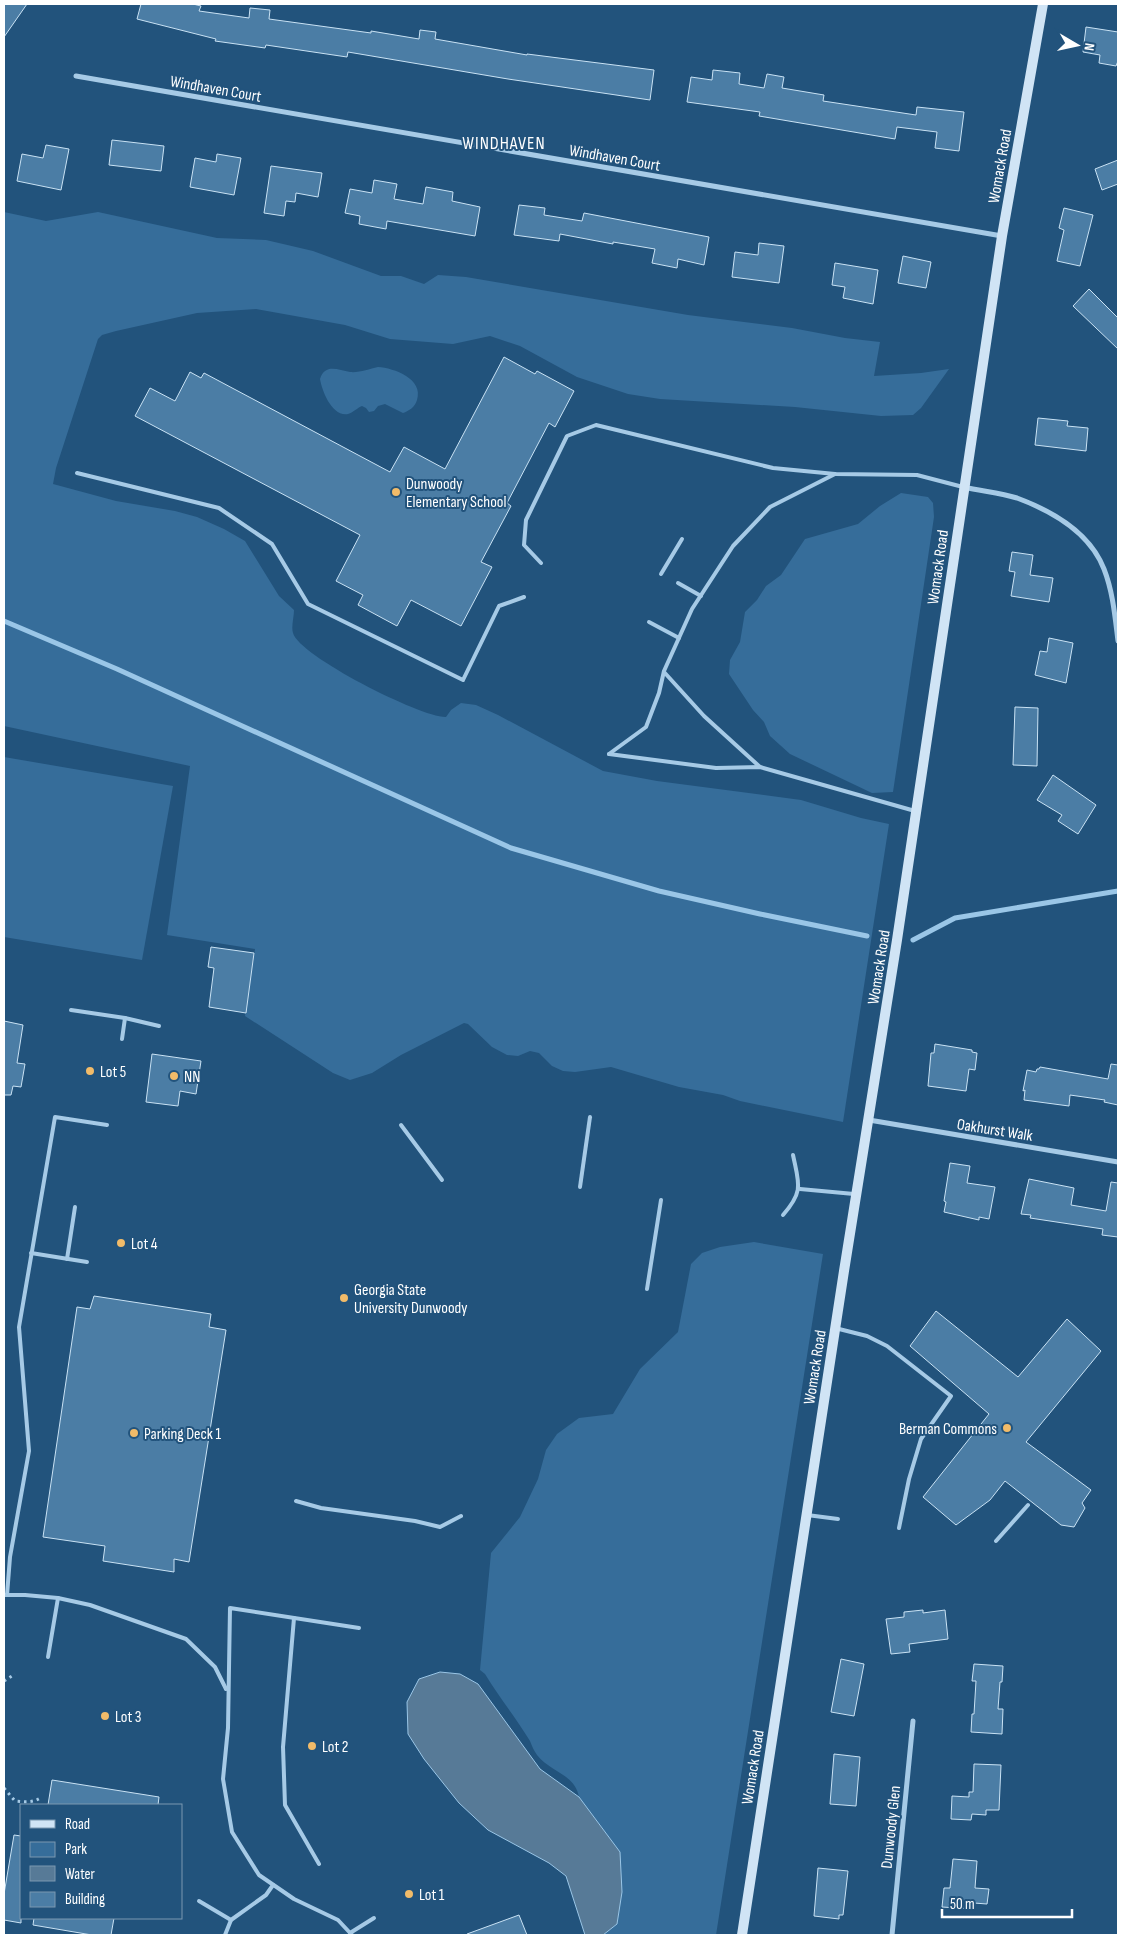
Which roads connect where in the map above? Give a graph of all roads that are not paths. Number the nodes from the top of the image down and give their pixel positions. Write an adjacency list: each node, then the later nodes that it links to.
1 (1043, 4): 3 (street, Womack Road)
2 (76, 76): 3 (street, Windhaven Court)
3 (1002, 236): 6 (street, Womack Road)
4 (77, 473): 12 (lane)
5 (835, 474): 6 (lane); 8 (lane); 11 (lane)
6 (963, 487): 15 (street); 18 (street, Womack Road)
7 (682, 539): 9 (lane)
8 (541, 564)
9 (661, 574)
10 (678, 583): 11 (lane)
11 (700, 596): 14 (lane)
12 (524, 597)
13 (649, 622): 14 (lane)
14 (679, 638): 16 (lane)
15 (1118, 641)
16 (664, 672): 17 (lane); 17 (lane)
17 (760, 767): 18 (lane)
18 (916, 812): 24 (street, Womack Road)
19 (71, 1010): 20 (lane)
20 (125, 1018): 21 (lane); 22 (lane)
21 (159, 1026)
22 (122, 1039)
23 (590, 1117): 30 (lane)
24 (869, 1120): 28 (street, Oakhurst Walk); 32 (street, Womack Road)
25 (107, 1126): 36 (lane)
26 (401, 1126): 29 (lane)
27 (793, 1154): 31 (lane)
28 (1118, 1162)
29 (442, 1180)
30 (580, 1187)
31 (800, 1189): 32 (lane); 35 (lane)
32 (856, 1194): 40 (street, Womack Road)
33 (661, 1200): 39 (lane)
34 (75, 1207): 37 (lane)
35 (783, 1215)
36 (31, 1253): 37 (lane); 48 (lane)
37 (67, 1259): 38 (lane)
38 (87, 1262)
39 (647, 1289)
40 (835, 1328): 43 (street, Womack Road); 46 (lane)
41 (296, 1501): 44 (lane)
42 (1028, 1505): 47 (lane)
43 (807, 1515): 45 (lane); 62 (street, Womack Road)
44 (461, 1516)
45 (838, 1519)
46 (899, 1528)
47 (996, 1541)
48 (5, 1595): 49 (lane)
49 (58, 1598): 52 (lane); 53 (lane)
50 (294, 1618): 51 (lane); 53 (lane); 55 (lane)
51 (359, 1628)
52 (48, 1657)
53 (227, 1691): 56 (lane)
54 (913, 1721): 63 (street, Dunwoody Glen)
55 (319, 1864)
56 (273, 1885): 59 (lane); 60 (lane)
57 (198, 1901): 59 (lane)
58 (374, 1918): 60 (lane)
59 (231, 1920): 61 (lane)
60 (351, 1934)
61 (225, 1935)
62 (742, 1935)
63 (892, 1935)

